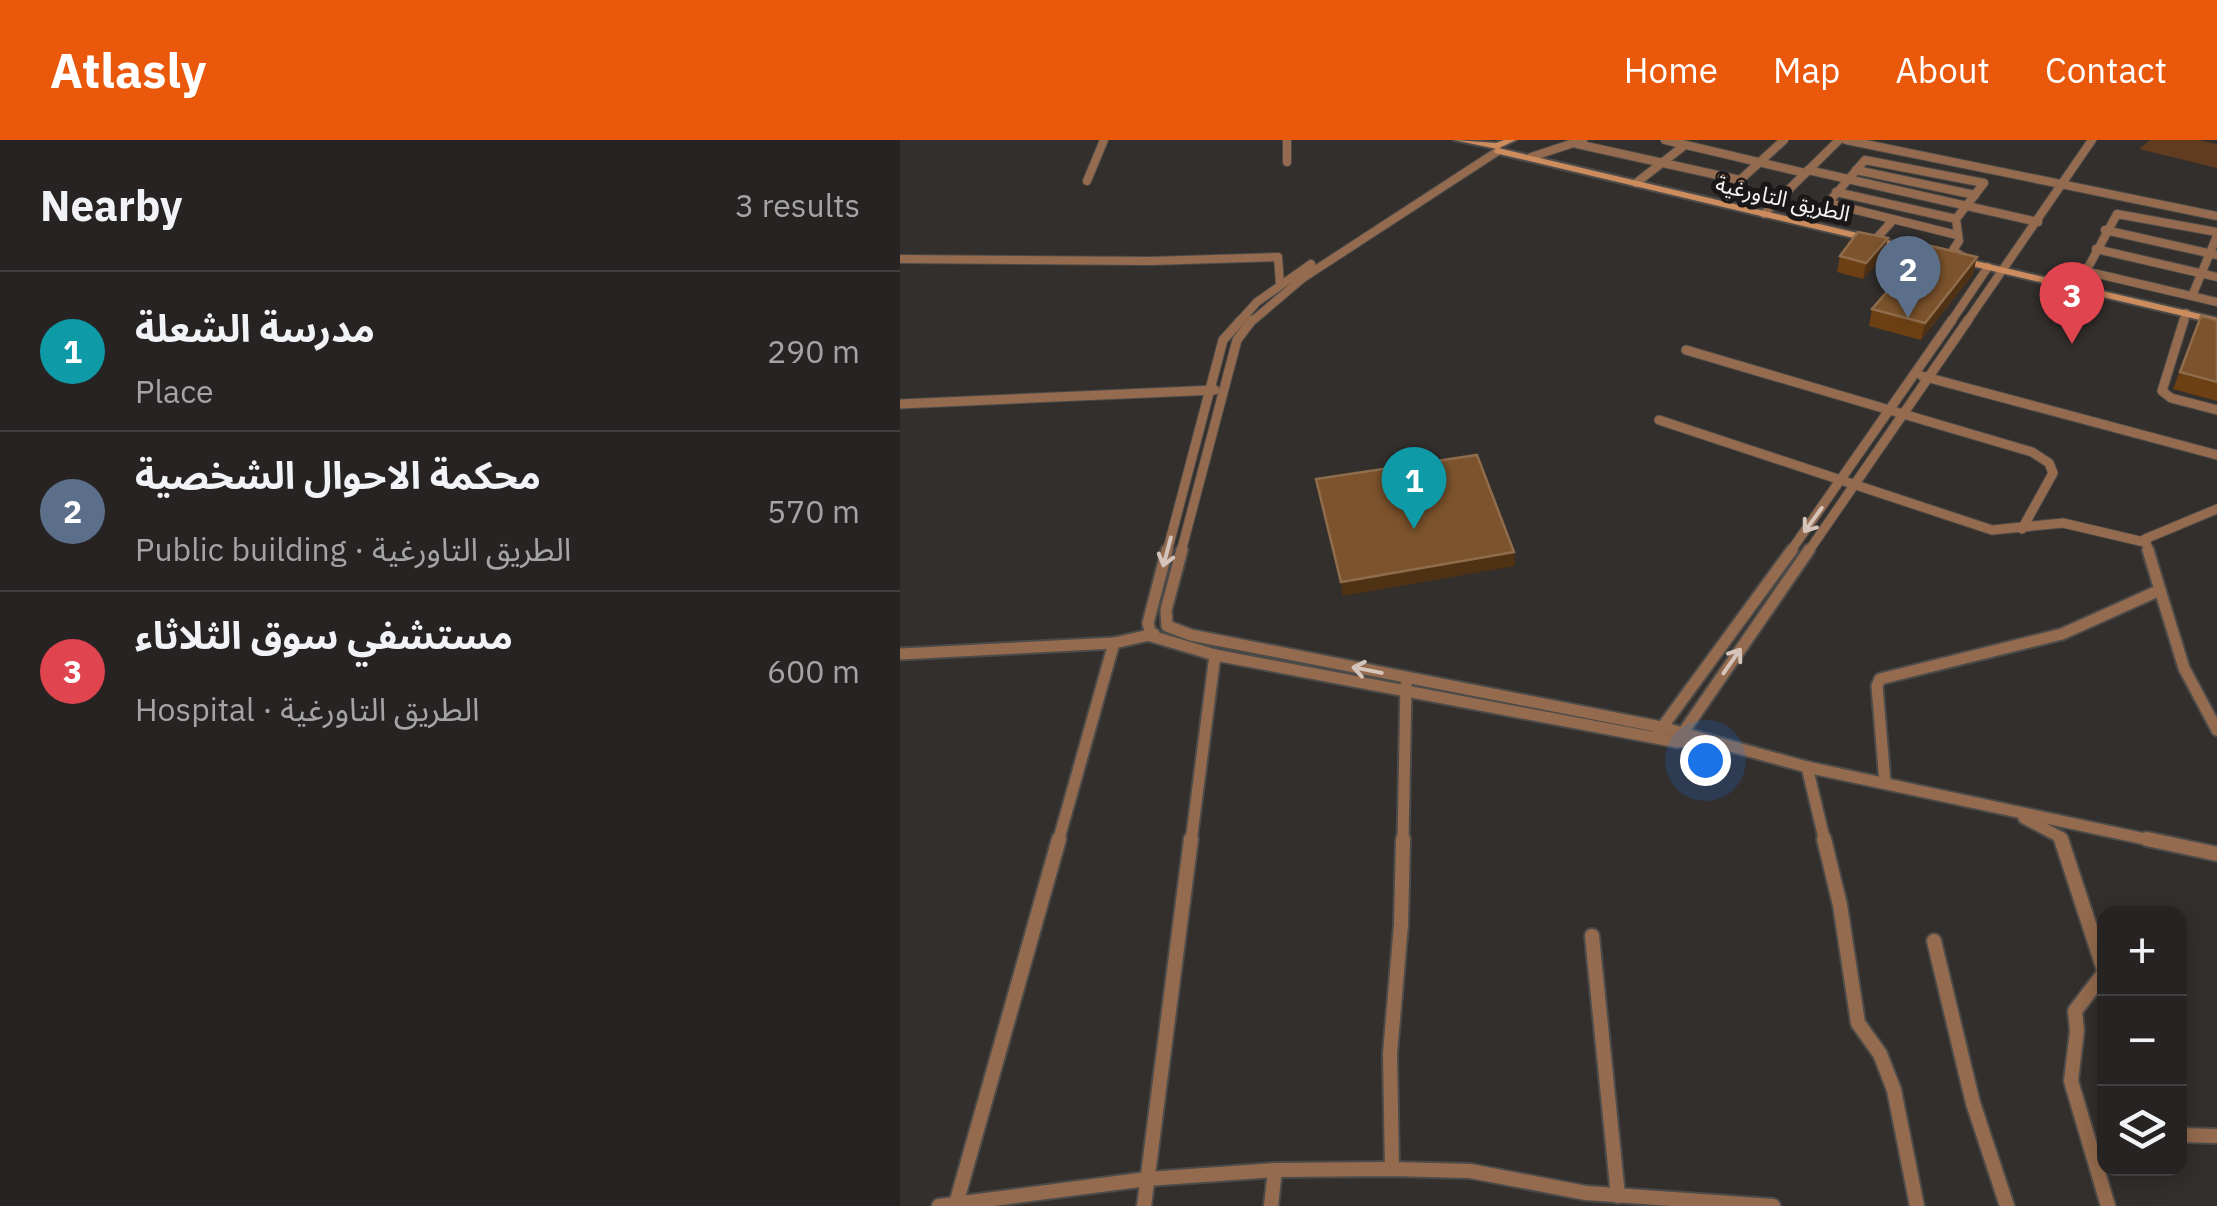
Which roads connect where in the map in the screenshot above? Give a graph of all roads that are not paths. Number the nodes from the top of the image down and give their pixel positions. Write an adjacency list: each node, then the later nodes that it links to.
1 (1104, 140): 18 (street)
2 (1287, 140): 12 (street)
3 (1458, 140): 10 (street, الطريق التاورغية)
4 (1665, 140): 9 (street)
5 (1784, 140): 13 (street)
6 (1842, 140): 16 (street); 20 (street)
7 (2092, 140): 20 (street)
8 (1580, 142): 11 (street); 14 (street)
9 (1685, 145): 13 (street); 14 (street)
10 (1501, 147): 11 (street, الطريق التاورغية); 29 (street)
11 (1531, 157): 19 (street, الطريق التاورغية)
12 (1287, 162)
13 (1758, 162): 14 (street); 16 (street)
14 (1662, 164): 19 (street)
15 (1856, 170): 17 (street); 22 (street); 22 (street)
16 (1807, 172): 17 (street); 24 (street)
17 (1847, 180): 21 (street); 23 (street)
18 (1086, 181)
19 (1636, 183): 24 (street, الطريق التاورغية)
20 (2064, 184): 25 (street); 28 (street)
21 (1836, 192): 26 (street); 27 (street)
22 (1975, 194): 23 (street)
23 (1965, 206): 26 (street); 28 (street)
24 (1764, 214): 33 (street, الطريق التاورغية)
25 (2217, 216)
26 (1956, 219): 31 (street)
27 (1893, 220): 31 (street); 33 (street)
28 (2038, 222): 39 (street)
29 (1376, 226): 43 (street); 52 (street)
30 (2105, 230): 32 (street); 34 (street); 35 (street)
31 (1957, 234): 37 (street)
32 (2217, 234): 35 (street)
33 (1876, 240): 37 (street, الطريق التاورغية)
34 (2096, 249): 40 (street); 41 (street)
35 (2213, 254): 41 (street)
36 (900, 260): 43 (street)
37 (1971, 264): 38 (street, الطريق التاورغية)
38 (1988, 267): 39 (street, الطريق التاورغية); 50 (street)
39 (2001, 270): 44 (street, الطريق التاورغية); 51 (street)
40 (2085, 271): 44 (street); 45 (street)
41 (2201, 274): 42 (street); 45 (street)
42 (2217, 278)
43 (1280, 284): 53 (street)
44 (2077, 288): 47 (street, الطريق التاورغية)
45 (2192, 296): 46 (street)
46 (2217, 302)
47 (2186, 314): 48 (street, الطريق التاورغية); 55 (street)
48 (2217, 321)
49 (1686, 350): 56 (street)
50 (1915, 374): 51 (street); 56 (street)
51 (1928, 378): 57 (street); 59 (street)
52 (1225, 389): 53 (street); 62 (street)
53 (1212, 391): 54 (street); 63 (street)
54 (900, 404)
55 (2217, 410)
56 (1889, 411): 57 (street); 60 (street)
57 (1904, 415): 61 (street); 65 (street)
58 (1659, 420): 60 (street)
59 (2217, 456)
60 (1842, 480): 61 (street); 75 (street, one-way to 75)
61 (1855, 485): 65 (street); 76 (street, one-way to 61)
62 (1194, 502): 63 (street); 68 (street)
63 (1180, 503): 69 (street, one-way to 69)
64 (2217, 509): 66 (street)
65 (2022, 529): 66 (street)
66 (2144, 542): 67 (street)
67 (2160, 590): 74 (street); 78 (street)
68 (1168, 626): 69 (street); 73 (street, one-way to 68)
69 (1151, 636): 70 (street); 72 (street)
70 (1114, 643): 71 (street); 92 (street)
71 (900, 654)
72 (1215, 655): 73 (street); 89 (street)
73 (1406, 684): 75 (street); 87 (street)
74 (2217, 730)
75 (1659, 732): 76 (street)
76 (1680, 737): 77 (street)
77 (1807, 766): 78 (street); 96 (street)
78 (1885, 782): 79 (street)
79 (2010, 811): 80 (street); 83 (street)
80 (2216, 859)
81 (1592, 936): 90 (street)
82 (1934, 941): 97 (street)
83 (2097, 952)
84 (2097, 981): 98 (street)
85 (2187, 1136): 86 (street)
86 (2217, 1136)
87 (1392, 1169): 88 (street); 90 (street)
88 (1276, 1170): 89 (street); 94 (street)
89 (1147, 1179): 92 (street); 93 (street)
90 (1618, 1196): 91 (street)
91 (1686, 1204): 95 (street)
92 (947, 1205)
93 (1144, 1206)
94 (1270, 1206)
95 (1773, 1206)
96 (1917, 1206)
97 (2008, 1206)
98 (2108, 1206)

